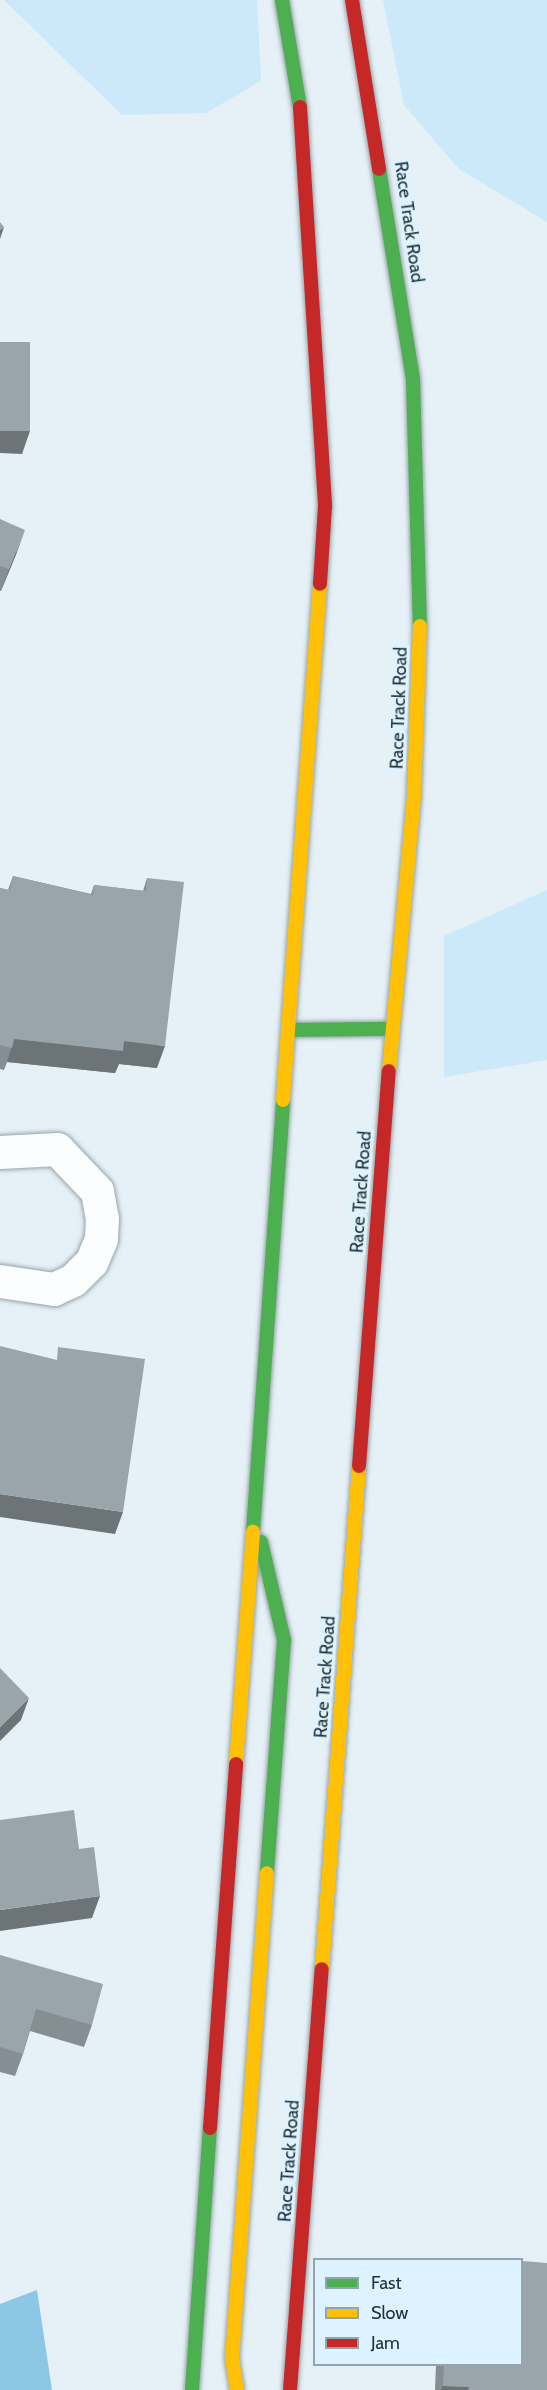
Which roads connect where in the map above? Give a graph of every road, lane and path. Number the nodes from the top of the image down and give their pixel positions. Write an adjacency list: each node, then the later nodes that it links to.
1 (282, 0): 4 (main road)
2 (352, 0): 3 (main road, Race Track Road)
3 (392, 1029): 4 (main road); 10 (main road, Race Track Road)
4 (290, 1030): 7 (main road)
5 (0, 1152): 6 (street)
6 (0, 1281)
7 (255, 1520): 8 (main road); 9 (main road)
8 (192, 2390)
9 (237, 2390)
10 (290, 2390)

